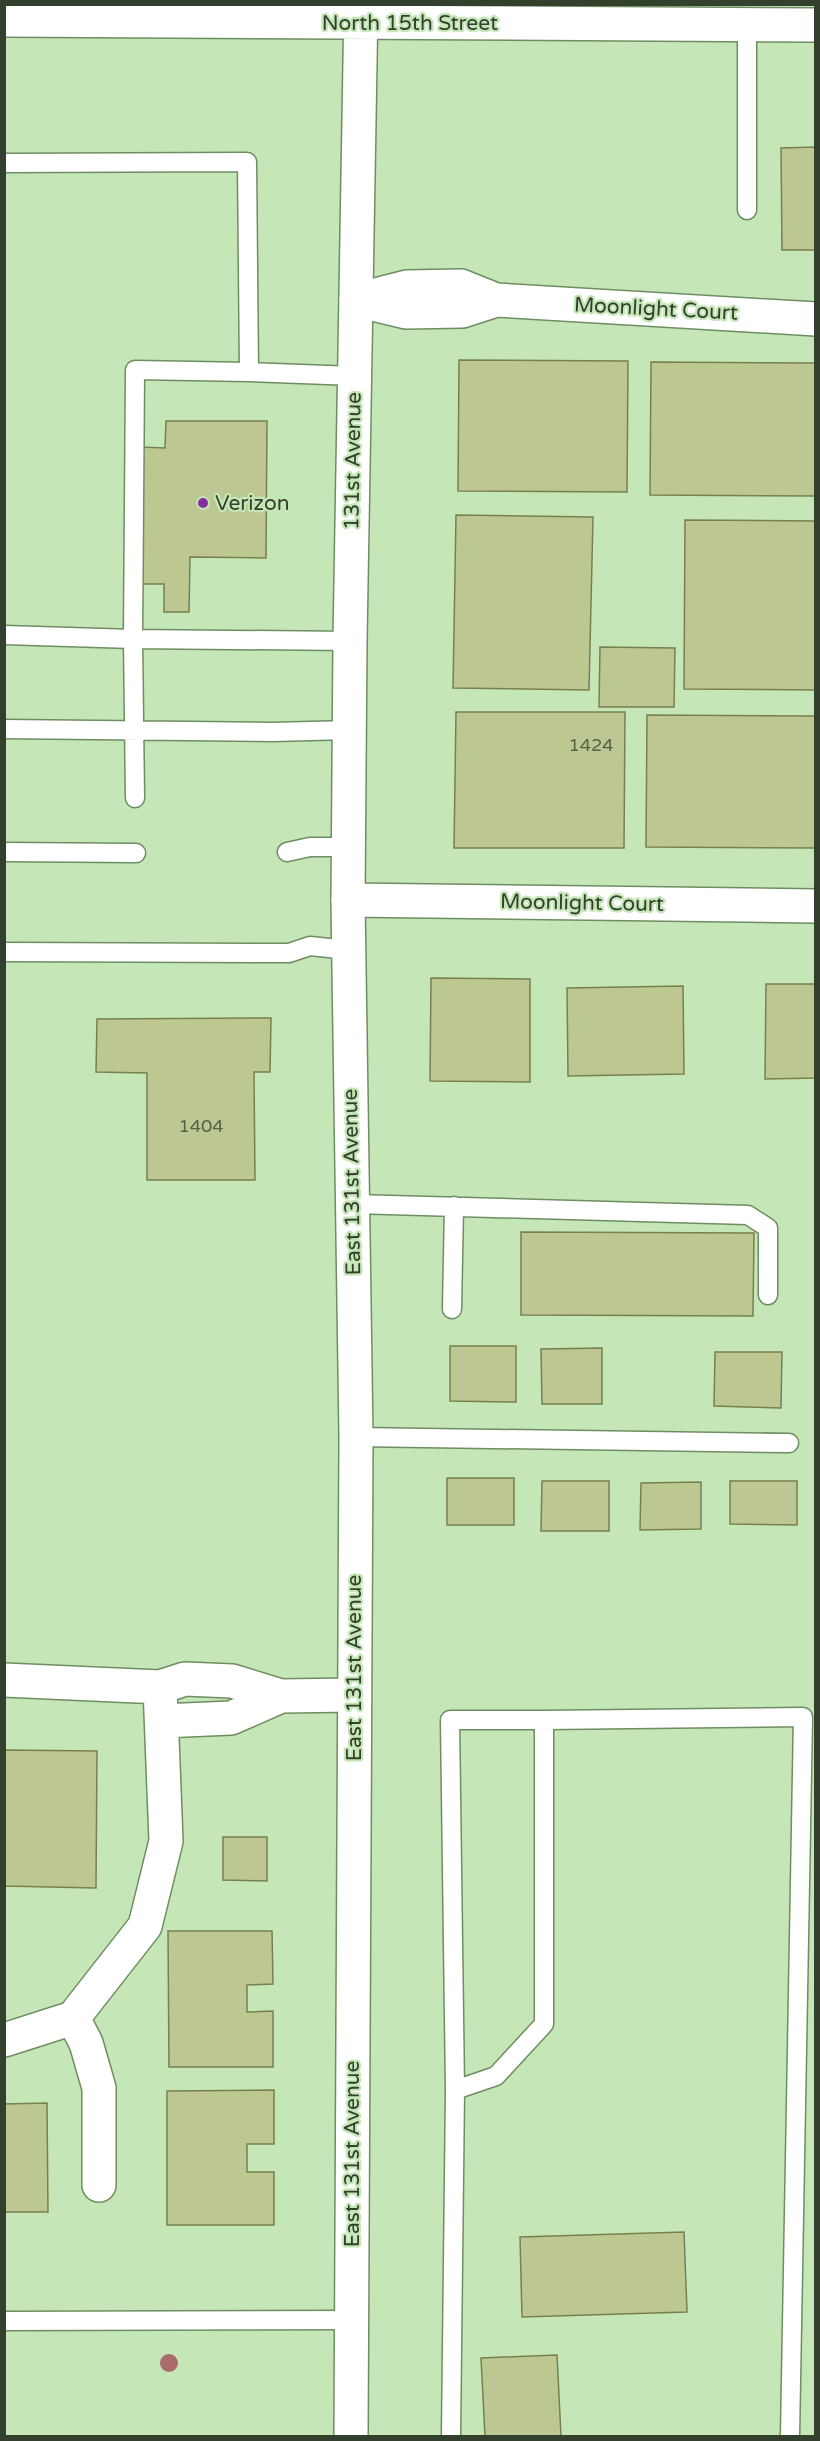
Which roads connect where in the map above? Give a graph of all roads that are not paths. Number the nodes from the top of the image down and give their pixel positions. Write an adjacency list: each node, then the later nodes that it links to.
1 (360, 13): 2 (street, North 15th Street); 3 (street, North 15th Street); 8 (street, 131st Avenue)
2 (595, 14): 4 (street, North 15th Street)
3 (4, 20)
4 (747, 25): 5 (street, North 15th Street); 7 (lane)
5 (816, 25)
6 (4, 163): 10 (lane)
7 (747, 210)
8 (356, 300): 9 (street, Moonlight Court); 11 (street, 131st Avenue)
9 (816, 319)
10 (249, 372): 11 (lane); 13 (lane)
11 (355, 376): 14 (street, 131st Avenue)
12 (4, 635): 13 (lane)
13 (133, 639): 14 (lane); 17 (lane)
14 (350, 641): 16 (street, 131st Avenue)
15 (4, 729): 17 (lane)
16 (350, 729): 17 (lane); 19 (street, 131st Avenue)
17 (134, 730): 18 (lane)
18 (135, 798)
19 (349, 847): 21 (lane); 23 (street, 131st Avenue)
20 (4, 852): 22 (lane)
21 (287, 852)
22 (136, 853)
23 (348, 900): 24 (street, Moonlight Court); 25 (street, East 131st Avenue)
24 (816, 906)
25 (348, 950): 26 (lane); 27 (street, East 131st Avenue)
26 (4, 952)
27 (353, 1204): 28 (lane); 31 (street, East 131st Avenue)
28 (454, 1206): 29 (lane); 30 (lane)
29 (768, 1295)
30 (452, 1309)
31 (356, 1437): 32 (lane); 35 (street, East 131st Avenue)
32 (789, 1443)
33 (4, 1680): 34 (street)
34 (160, 1687): 36 (street); 38 (street)
35 (353, 1695): 36 (street); 43 (street, East 131st Avenue)
36 (281, 1696): 38 (street)
37 (544, 1720): 41 (lane); 41 (lane); 47 (lane)
38 (162, 1722): 39 (street)
39 (73, 2018): 40 (street); 42 (street)
40 (4, 2040)
41 (455, 2090): 46 (lane)
42 (99, 2185)
43 (351, 2320): 44 (lane); 45 (street, East 131st Avenue)
44 (4, 2321)
45 (351, 2436)
46 (451, 2436)
47 (790, 2436)

